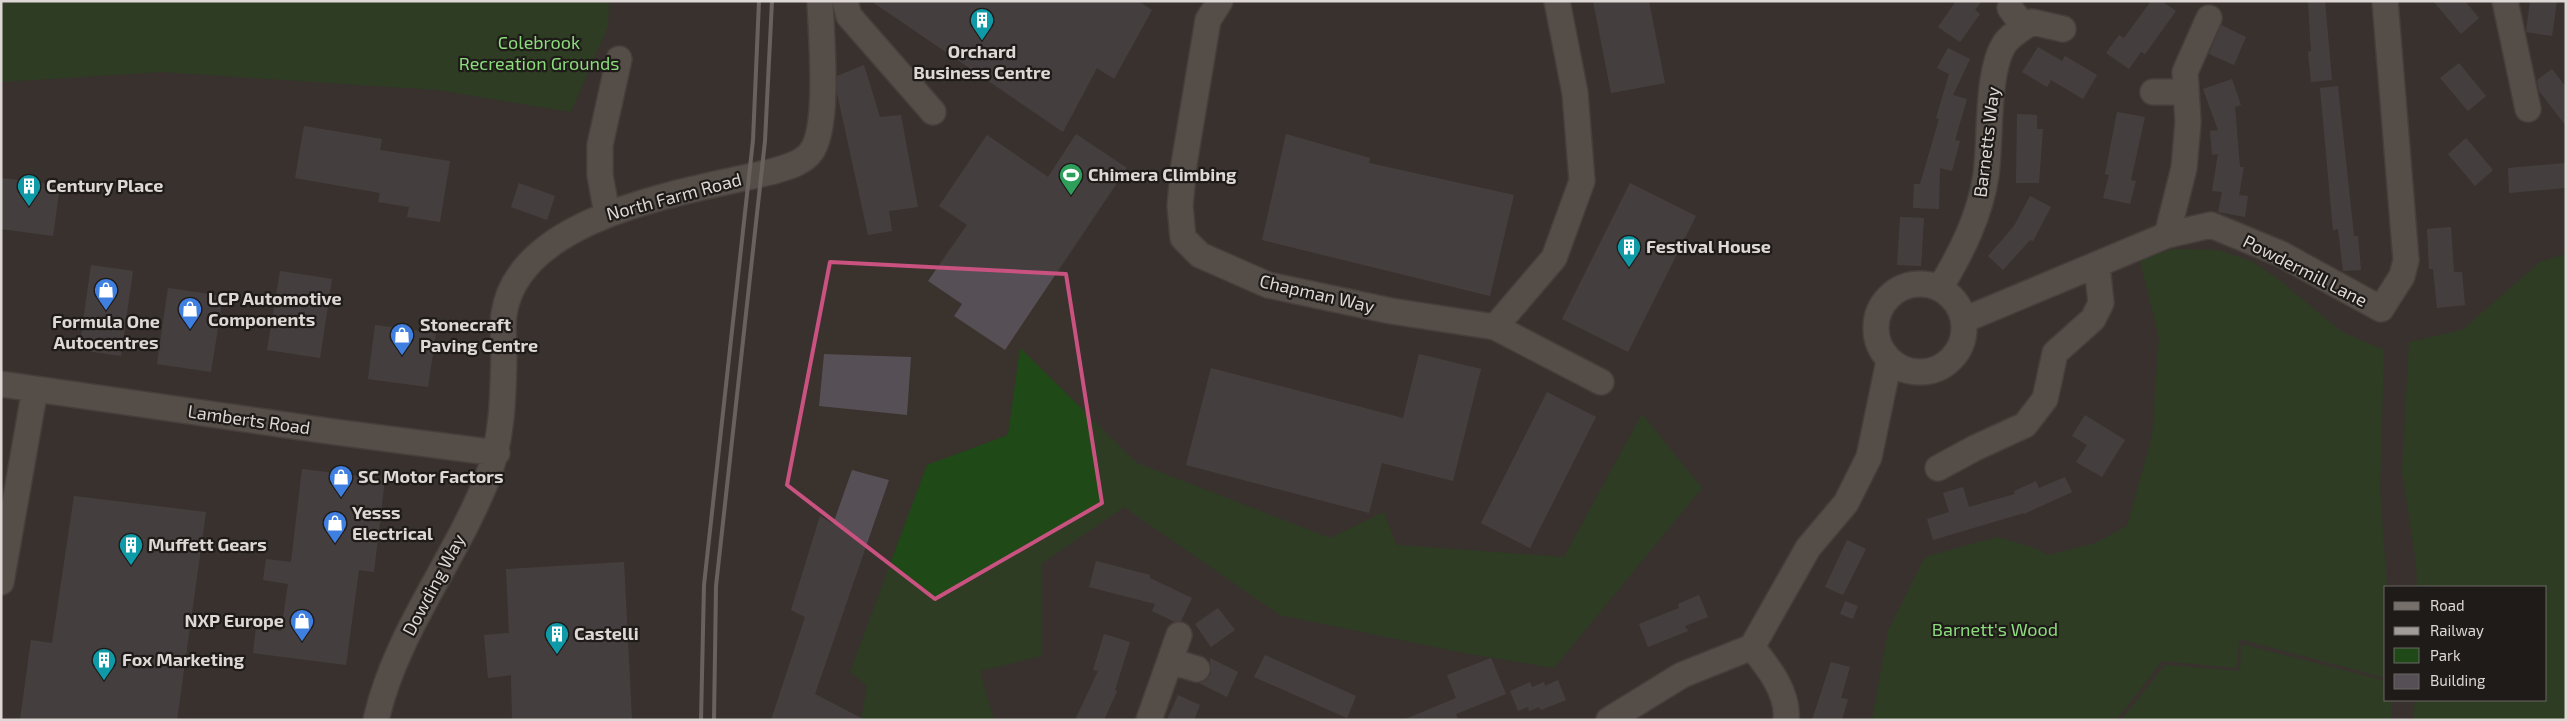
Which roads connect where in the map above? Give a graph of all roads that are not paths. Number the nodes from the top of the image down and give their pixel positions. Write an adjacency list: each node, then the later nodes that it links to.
1 (820, 1): 14 (street, North Farm Road)
2 (845, 1): 13 (street)
3 (1220, 1): 19 (street, Chapman Way)
4 (1557, 1): 19 (street)
5 (2385, 1): 15 (street, Powdermill Lane)
6 (2504, 1): 12 (street)
7 (2209, 18): 11 (street)
8 (2063, 29): 17 (street, Barnetts Way)
9 (619, 59): 14 (street)
10 (2153, 92): 11 (street)
11 (2186, 92): 15 (street)
12 (2528, 109)
13 (933, 112)
14 (608, 214): 24 (street, North Farm Road)
15 (2167, 235): 16 (street, Powdermill Lane)
16 (2097, 265): 18 (street, Powdermill Lane); 25 (street)
17 (1940, 288): 18 (street); 20 (street)
18 (1964, 320): 20 (street)
19 (1495, 327): 21 (street, Chapman Way)
20 (1889, 361): 28 (street)
21 (1601, 382)
22 (1, 384): 23 (street, Lamberts Road)
23 (34, 389): 24 (street, Lamberts Road); 26 (street)
24 (497, 452): 31 (street, Dowding Way)
25 (1938, 468)
26 (1, 582)
27 (1179, 635): 29 (street)
28 (1752, 647): 33 (street); 34 (street)
29 (1170, 661): 30 (street); 32 (street)
30 (1197, 669)
31 (376, 720)
32 (1149, 720)
33 (1609, 720)
34 (1786, 720)

